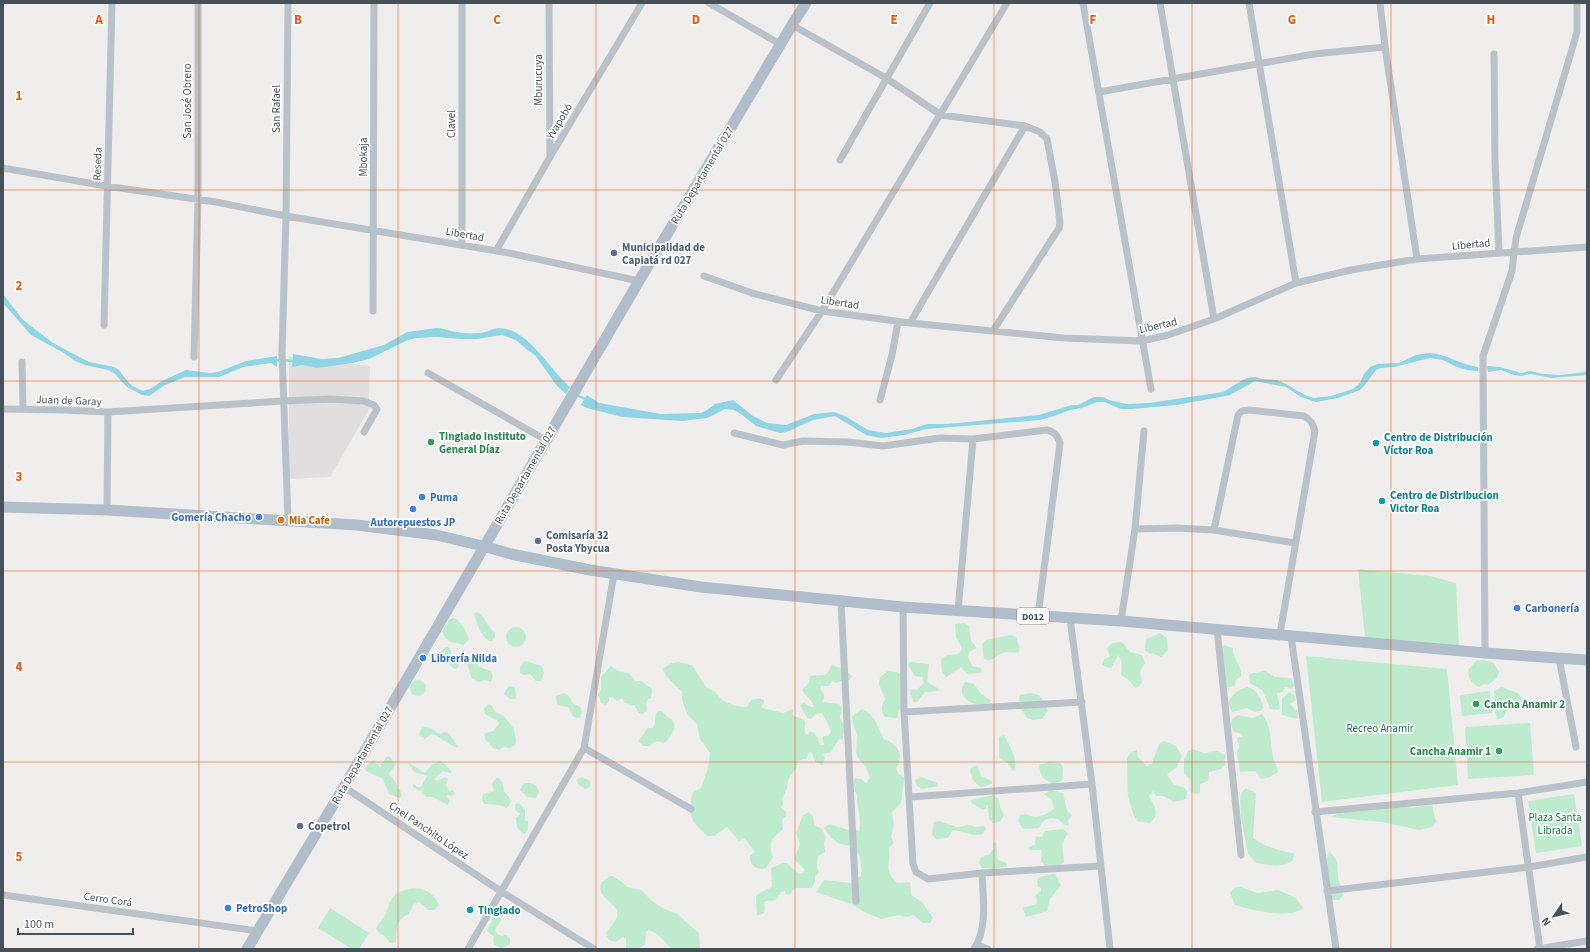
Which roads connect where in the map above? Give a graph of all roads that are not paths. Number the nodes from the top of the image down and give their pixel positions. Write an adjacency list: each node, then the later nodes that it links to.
1 (112, 3): 30 (street, Reseda)
2 (198, 3): 31 (street, San José Obrero)
3 (288, 3): 32 (street, San Rafael)
4 (374, 3): 33 (street, Mbokaja)
5 (462, 3): 34 (street, Clavel)
6 (549, 3): 27 (street, Mburucuya)
7 (642, 3): 27 (street, Yvapobó)
8 (709, 3): 18 (street)
9 (806, 3): 17 (main road, Ruta Departamental 027)
10 (930, 3): 22 (street)
11 (1008, 3): 25 (street)
12 (1083, 3): 24 (street)
13 (1160, 3): 23 (street)
14 (1249, 3): 21 (street)
15 (1380, 3): 19 (street)
16 (1577, 3): 38 (street)
17 (792, 25): 18 (main road, Ruta Departamental 027); 22 (street)
18 (780, 44): 41 (main road, Ruta Departamental 027)
19 (1385, 47): 21 (street); 39 (street)
20 (1494, 54): 37 (street)
21 (1260, 63): 23 (street); 42 (street)
22 (886, 78): 25 (street); 28 (street)
23 (1173, 79): 24 (street); 45 (street)
24 (1099, 92): 50 (street)
25 (941, 115): 26 (street); 44 (street)
26 (1025, 126): 47 (street); 49 (street)
27 (550, 157): 36 (street, Yvapobó)
28 (840, 160)
29 (3, 168): 30 (street, Libertad)
30 (107, 186): 31 (street, Libertad); 48 (street, Reseda)
31 (198, 199): 32 (street, Libertad); 51 (street, San José Obrero)
32 (286, 216): 33 (street, Libertad); 57 (street, San Rafael)
33 (374, 230): 34 (street, Libertad); 43 (street, Mbokaja)
34 (462, 245): 36 (street, Libertad)
35 (1587, 247): 38 (street, Libertad)
36 (496, 251): 41 (street, Libertad)
37 (1499, 252): 38 (street, Libertad); 39 (street, Libertad)
38 (1515, 252): 83 (street)
39 (1417, 259): 42 (street, Libertad)
40 (704, 276): 44 (street, Libertad)
41 (639, 281): 65 (main road, Ruta Departamental 027)
42 (1296, 283): 45 (street, Libertad)
43 (373, 311)
44 (822, 311): 46 (street, Libertad); 54 (street)
45 (1214, 320): 50 (street, Libertad)
46 (898, 322): 47 (street, Libertad); 56 (street)
47 (910, 323): 49 (street, Libertad)
48 (104, 325)
49 (993, 331): 50 (street, Libertad)
50 (1142, 341): 55 (street)
51 (194, 357)
52 (22, 362): 58 (street)
53 (428, 372): 65 (street)
54 (776, 380)
55 (1151, 389)
56 (880, 400)
57 (283, 401): 60 (street); 62 (street); 68 (street, San Rafael)
58 (23, 409): 59 (street, Juan de Garay); 60 (street, Juan de Garay)
59 (3, 410)
60 (108, 412): 67 (street, Juan de Garay)
61 (1144, 431): 69 (street)
62 (364, 432)
63 (734, 433): 64 (street)
64 (974, 439): 76 (street); 77 (street)
65 (546, 440): 72 (main road, Ruta Departamental 027)
66 (3, 507): 67 (main road, D012)
67 (107, 510): 68 (main road, D012)
68 (288, 520): 72 (main road, D012)
69 (1135, 529): 70 (street); 79 (street)
70 (1214, 530): 71 (street); 71 (street)
71 (1295, 543): 81 (street)
72 (484, 546): 73 (main road, D012); 92 (main road, Ruta Departamental 027)
73 (614, 574): 74 (main road, D012); 89 (street)
74 (841, 601): 75 (main road, D012); 105 (street)
75 (903, 607): 76 (main road, D012); 87 (street)
76 (958, 611): 77 (main road, D012)
77 (1038, 616): 78 (main road, D012)
78 (1070, 618): 79 (main road, D012); 86 (street)
79 (1121, 622): 80 (main road, D012)
80 (1217, 629): 81 (main road, D012); 97 (street)
81 (1280, 634): 82 (main road, D012)
82 (1291, 636): 83 (main road, D012); 96 (street)
83 (1485, 653): 84 (main road, D012)
84 (1559, 658): 85 (main road, D012); 88 (street)
85 (1587, 660)
86 (1082, 702): 87 (street); 91 (street)
87 (904, 712): 94 (street)
88 (1576, 747)
89 (584, 748): 95 (street); 103 (street)
90 (1587, 782): 93 (street)
91 (1092, 784): 94 (street); 99 (street)
92 (344, 787): 103 (street, Cnel Panchito López); 106 (main road, Ruta Departamental 027)
93 (1518, 793): 96 (street); 100 (street)
94 (910, 797): 101 (street)
95 (692, 809)
96 (1315, 812): 102 (street)
97 (1241, 854)
98 (1587, 857): 100 (street)
99 (1101, 866): 101 (street); 113 (street)
100 (1528, 867): 102 (street); 115 (street)
101 (982, 873): 108 (street)
102 (1328, 891): 114 (street)
103 (502, 892): 110 (street); 111 (street, Cnel Panchito López)
104 (3, 895): 106 (street, Cerro Corá)
105 (856, 901)
106 (258, 931): 109 (main road, Ruta Departamental 027)
107 (1587, 941): 115 (street)
108 (976, 947): 112 (street)
109 (247, 949)
110 (468, 949)
111 (594, 949)
112 (988, 949)
113 (1110, 949)
114 (1336, 949)
115 (1539, 949)

